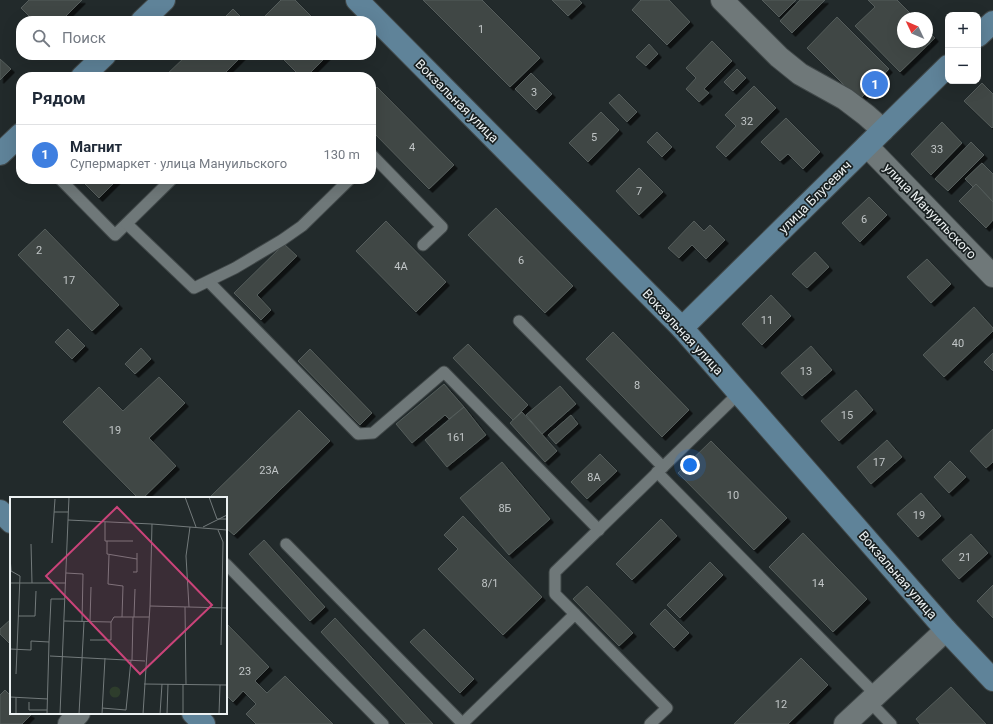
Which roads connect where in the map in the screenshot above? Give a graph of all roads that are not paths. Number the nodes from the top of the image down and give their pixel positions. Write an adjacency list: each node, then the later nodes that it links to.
1 (164, 0): 4 (main road)
2 (357, 0): 5 (main road, Вокзальная улица)
3 (722, 0): 12 (street)
4 (147, 16)
5 (373, 16)
6 (376, 19): 25 (main road, Вокзальная улица)
7 (993, 22): 8 (main road)
8 (981, 33)
9 (101, 60): 11 (main road)
10 (945, 69): 12 (main road, улица Блусевич)
11 (87, 72)
12 (883, 130): 14 (main road, улица Блусевич)
13 (16, 140): 15 (main road)
14 (867, 146): 22 (street, улица Мануильского); 25 (main road, улица Блусевич)
15 (0, 154)
16 (376, 160): 21 (lane)
17 (65, 184): 20 (lane)
18 (167, 184): 20 (lane)
19 (345, 184): 23 (lane)
20 (127, 224): 23 (lane)
21 (423, 245)
22 (993, 276)
23 (208, 282): 30 (lane)
24 (519, 321): 27 (lane)
25 (682, 328): 26 (main road, Вокзальная улица)
26 (739, 393): 27 (lane); 34 (main road, Вокзальная улица)
27 (660, 470): 30 (lane); 36 (lane)
28 (0, 511): 29 (main road)
29 (10, 521)
30 (599, 530): 33 (lane)
31 (286, 544): 42 (lane)
32 (227, 565): 41 (lane)
33 (575, 614): 42 (lane); 43 (lane)
34 (946, 630): 35 (main road, Вокзальная улица); 36 (street)
35 (993, 680)
36 (872, 698): 44 (street); 45 (lane)
37 (78, 714): 39 (street)
38 (195, 714): 40 (main road)
39 (69, 724)
40 (204, 724)
41 (383, 724)
42 (462, 724)
43 (650, 724)
44 (845, 724)
45 (891, 724)

